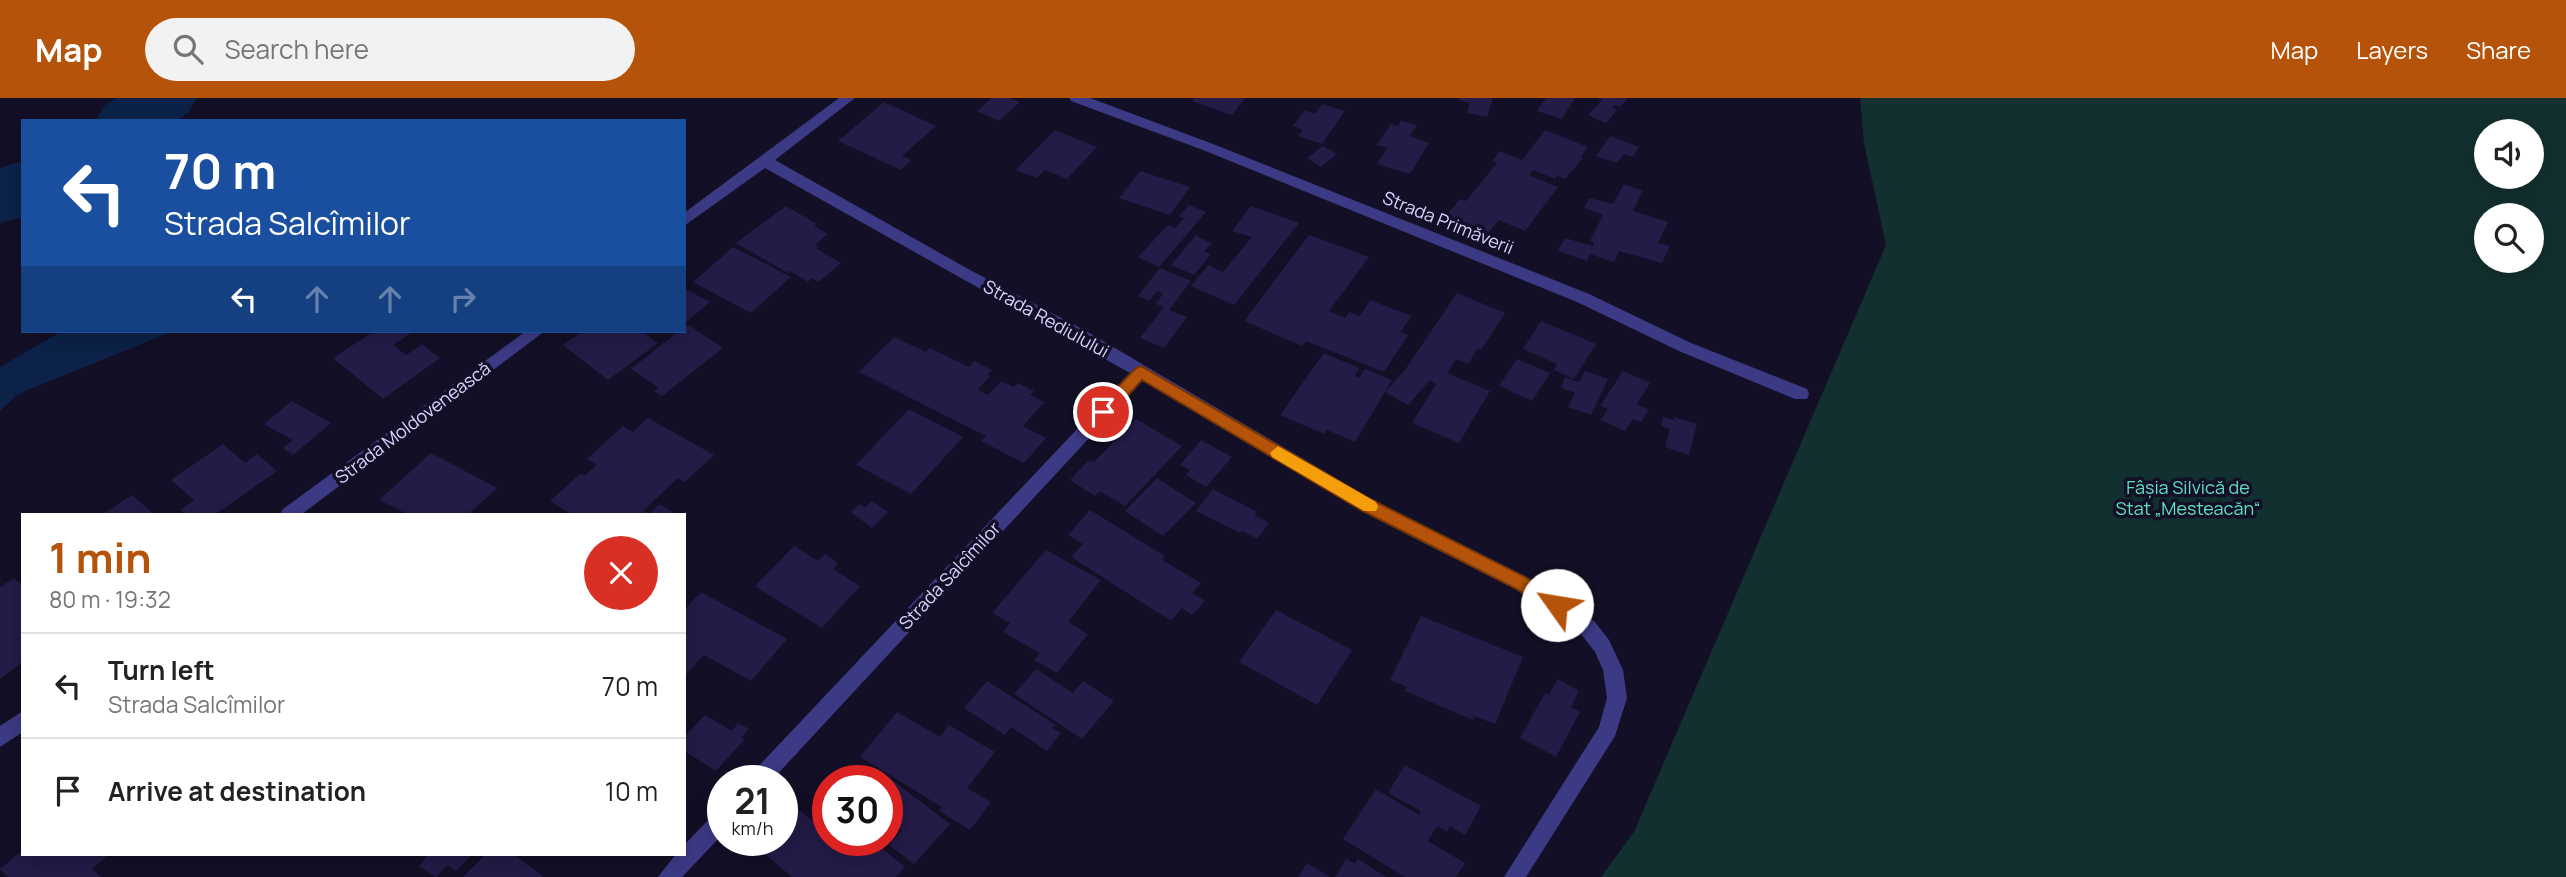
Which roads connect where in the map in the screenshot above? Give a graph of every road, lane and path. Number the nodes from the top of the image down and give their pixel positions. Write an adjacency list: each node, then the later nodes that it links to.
1 (848, 98): 3 (street)
2 (1076, 98): 7 (street, Strada Primăverii)
3 (765, 161): 4 (street); 6 (street, Strada Rediulului)
4 (686, 220)
5 (534, 333): 8 (street, Strada Moldovenească)
6 (1141, 372): 11 (street, Strada Salcîmilor); 14 (street, Strada Rediulului)
7 (1801, 394)
8 (290, 513)
9 (21, 722): 10 (street)
10 (0, 738)
11 (773, 765)
12 (707, 836): 13 (street)
13 (668, 877)
14 (1514, 877)

